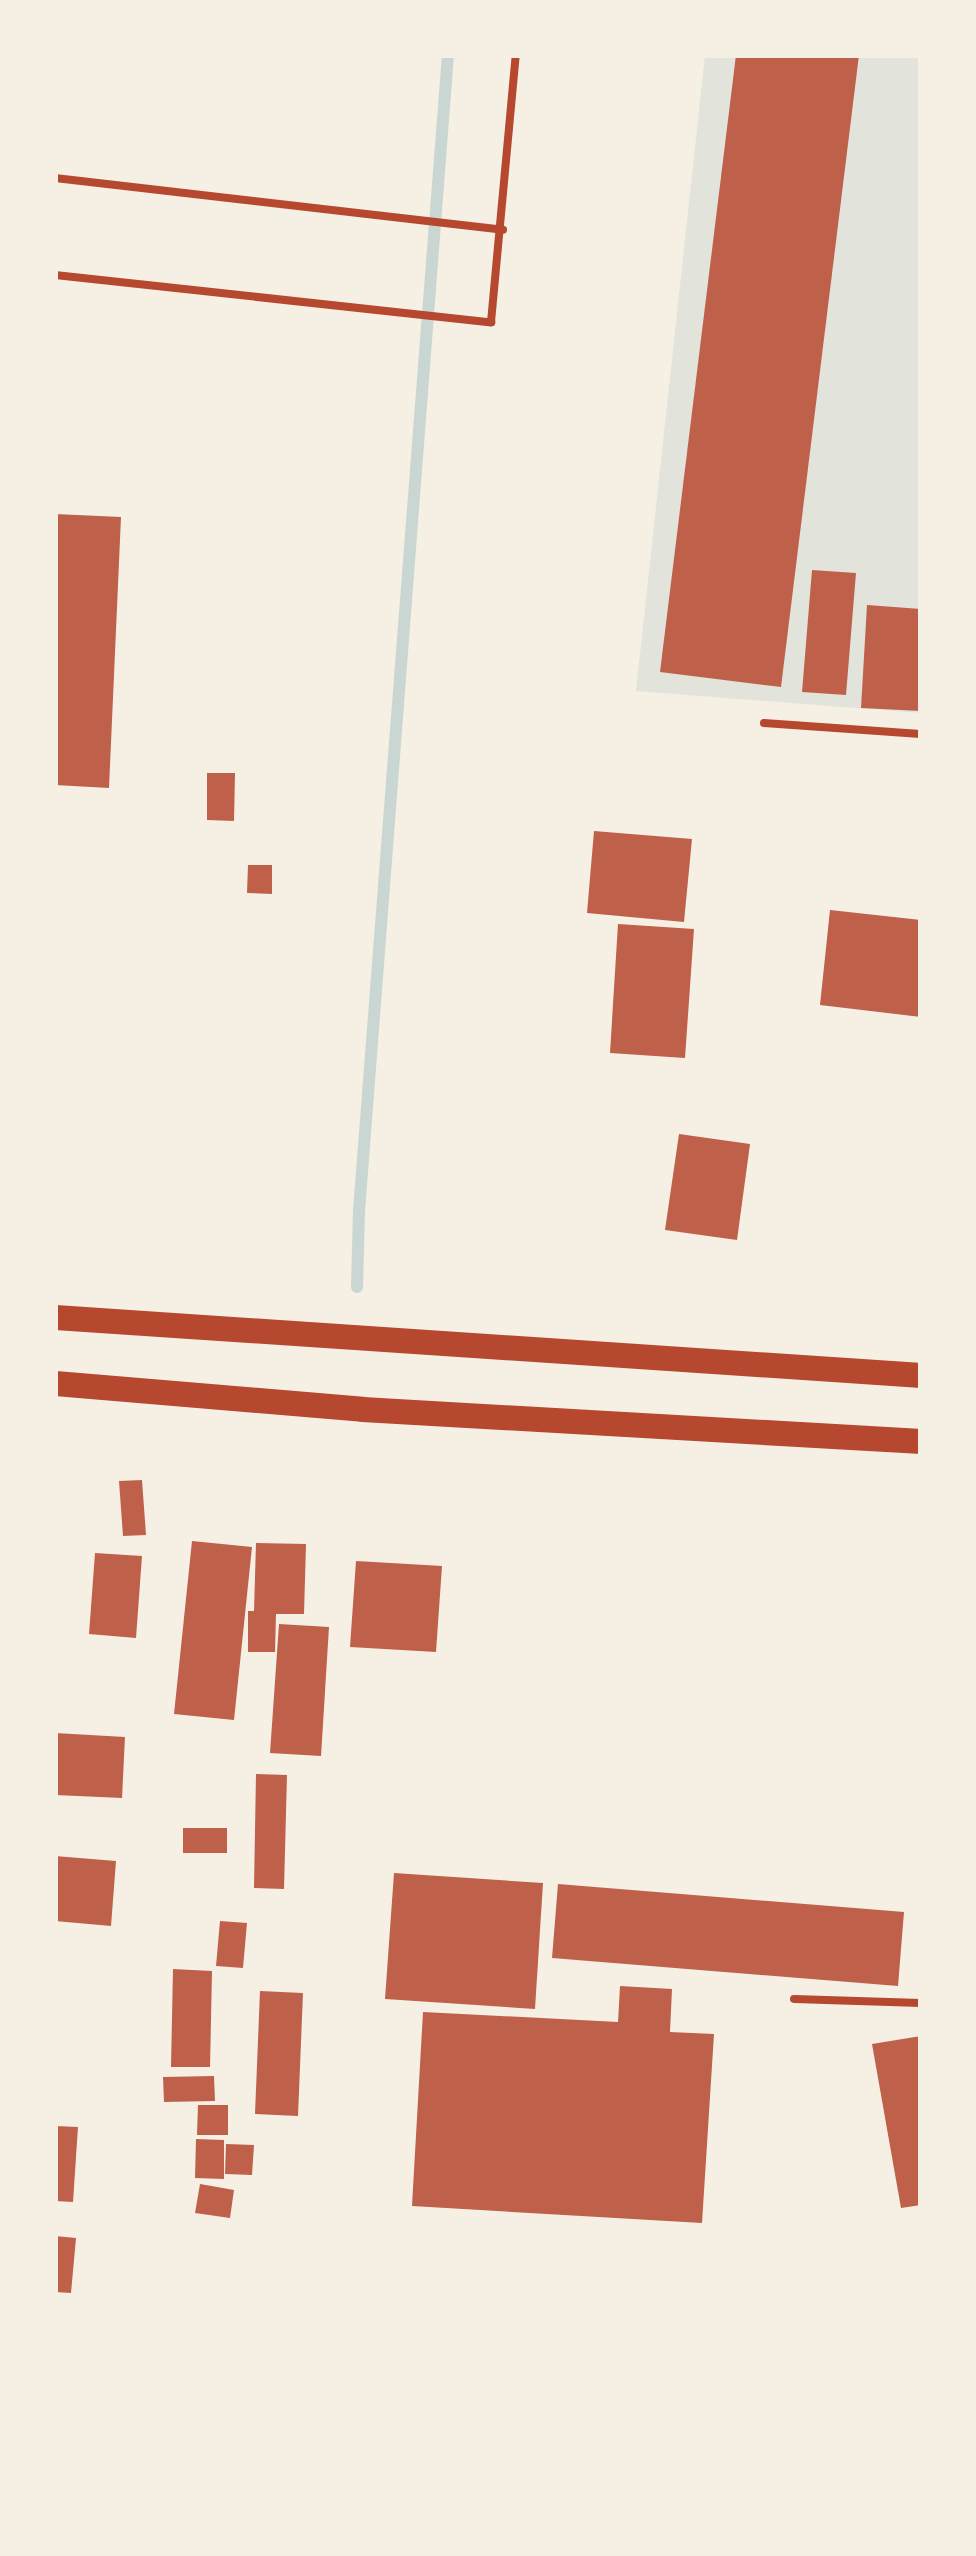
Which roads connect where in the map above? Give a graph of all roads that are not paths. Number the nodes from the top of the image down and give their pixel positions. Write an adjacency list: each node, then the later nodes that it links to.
1 (516, 55): 3 (lane)
2 (55, 178): 3 (lane)
3 (503, 230): 4 (lane)
4 (55, 276)
5 (764, 723): 6 (lane)
6 (921, 734)
7 (55, 1317): 8 (main road)
8 (921, 1375)
9 (55, 1383): 10 (main road)
10 (921, 1441)
11 (794, 1999): 12 (lane)
12 (921, 2003)

